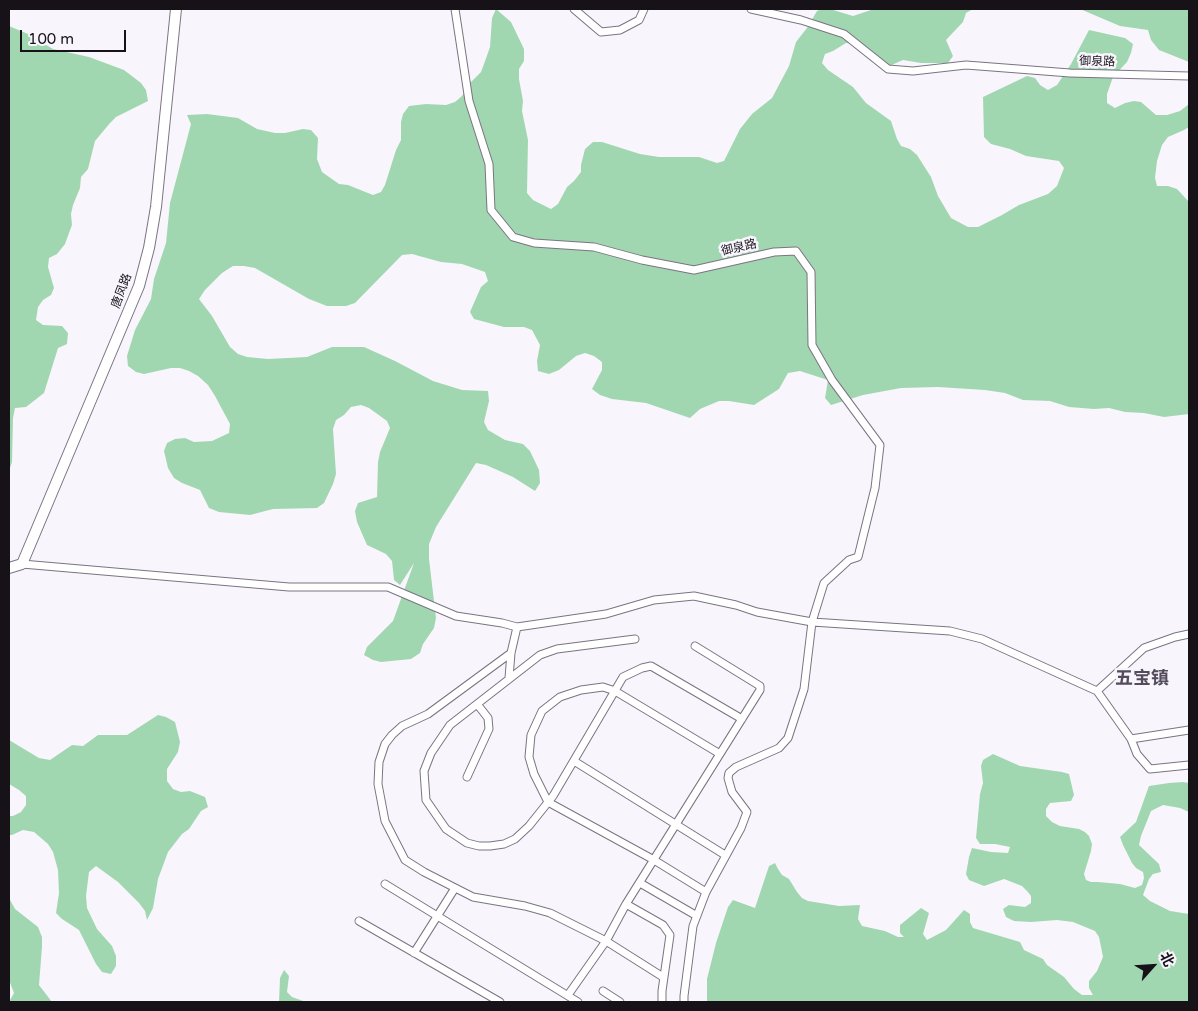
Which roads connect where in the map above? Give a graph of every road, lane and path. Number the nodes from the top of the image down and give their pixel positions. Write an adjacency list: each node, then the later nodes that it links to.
1 (176, 9): 7 (highway, 唐凤路)
2 (455, 9): 9 (street, 御泉路)
3 (574, 9): 4 (street)
4 (644, 9)
5 (750, 9): 6 (street, 御泉路)
6 (1189, 76)
7 (22, 564): 8 (highway); 10 (street)
8 (9, 568)
9 (812, 622): 10 (street); 17 (street); 28 (street)
10 (517, 627): 14 (street)
11 (1189, 634): 17 (street)
12 (635, 639): 15 (street)
13 (695, 646): 19 (street)
14 (511, 653): 15 (street); 32 (street)
15 (509, 678): 18 (street)
16 (615, 691): 19 (street); 22 (street); 23 (street); 26 (street)
17 (1097, 692): 21 (street)
18 (477, 704): 25 (street); 26 (street)
19 (742, 719): 22 (street)
20 (1189, 730): 21 (street)
21 (1131, 739): 24 (street)
22 (720, 754): 27 (street)
23 (574, 761): 26 (street); 27 (street)
24 (1189, 765)
25 (467, 777)
26 (548, 802): 29 (street)
27 (676, 825): 28 (street); 29 (street)
28 (725, 856): 33 (street)
29 (654, 860): 30 (street); 33 (street)
30 (640, 882): 34 (street); 36 (street)
31 (385, 884): 35 (street)
32 (455, 888): 35 (street); 38 (street)
33 (706, 892): 36 (street)
34 (626, 904): 38 (street); 40 (street)
35 (438, 916): 39 (street); 42 (street)
36 (697, 916): 47 (street)
37 (359, 921): 39 (street)
38 (606, 941): 40 (street); 42 (street)
39 (414, 952): 43 (street)
40 (664, 978): 46 (street)
41 (603, 991): 45 (street)
42 (568, 995): 44 (street)
43 (500, 1002)
44 (578, 1002)
45 (620, 1002)
46 (662, 1002)
47 (684, 1002)

